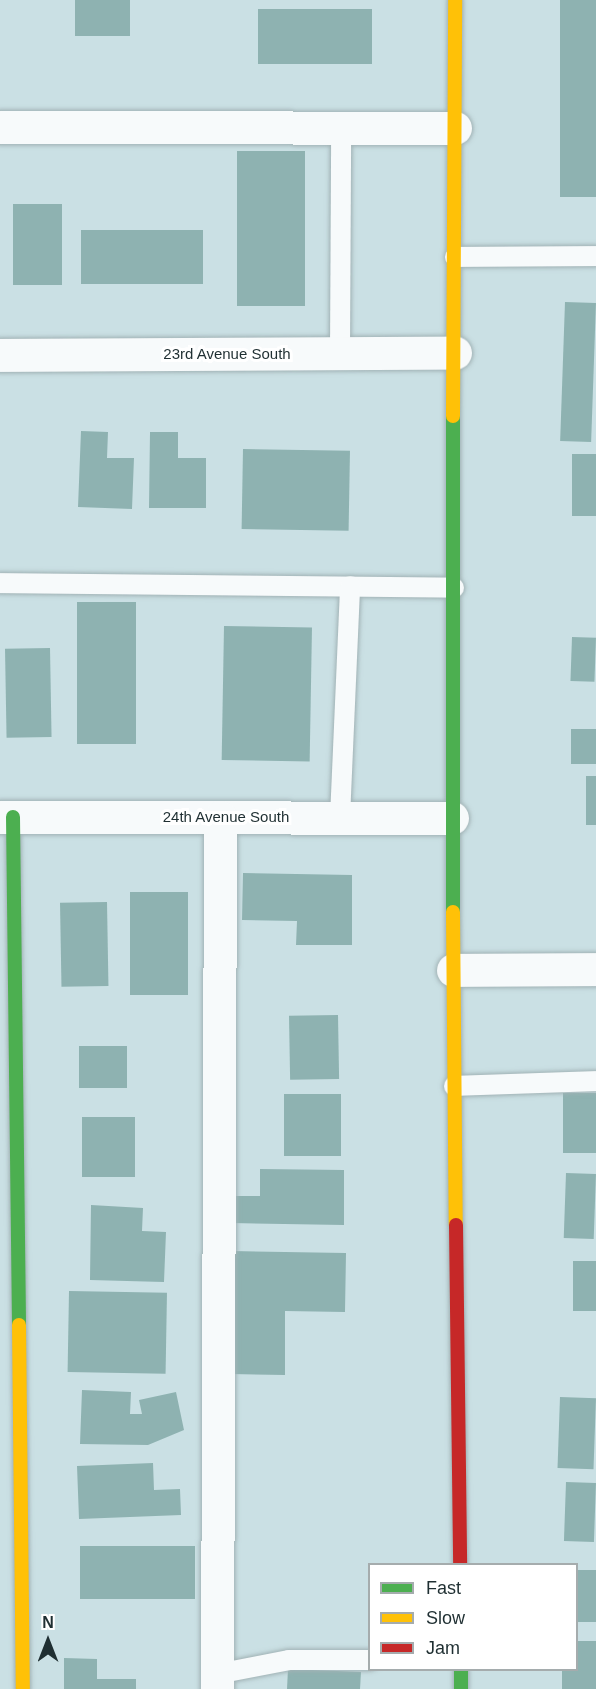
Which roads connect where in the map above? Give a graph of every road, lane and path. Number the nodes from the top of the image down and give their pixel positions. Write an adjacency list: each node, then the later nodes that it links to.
1 (456, 0): 4 (main road)
2 (0, 127): 3 (street)
3 (341, 128): 4 (street); 8 (lane)
4 (456, 128): 6 (main road)
5 (596, 256): 6 (lane)
6 (455, 257): 7 (main road)
7 (455, 353): 8 (street, 23rd Avenue South); 12 (main road)
8 (340, 354): 9 (street, 23rd Avenue South)
9 (0, 355)
10 (0, 583): 11 (lane)
11 (350, 586): 12 (lane); 15 (lane)
12 (454, 588): 16 (main road)
13 (6, 817): 14 (street, 24th Avenue South); 25 (main road)
14 (220, 817): 15 (street, 24th Avenue South); 24 (street)
15 (340, 818): 16 (street, 24th Avenue South)
16 (452, 818): 18 (main road)
17 (596, 969): 18 (street)
18 (453, 970): 20 (main road)
19 (596, 1081): 20 (lane)
20 (454, 1086): 21 (main road)
21 (460, 1563)
22 (368, 1660): 24 (lane)
23 (461, 1671): 26 (main road)
24 (217, 1682)
25 (23, 1689)
26 (461, 1689)

